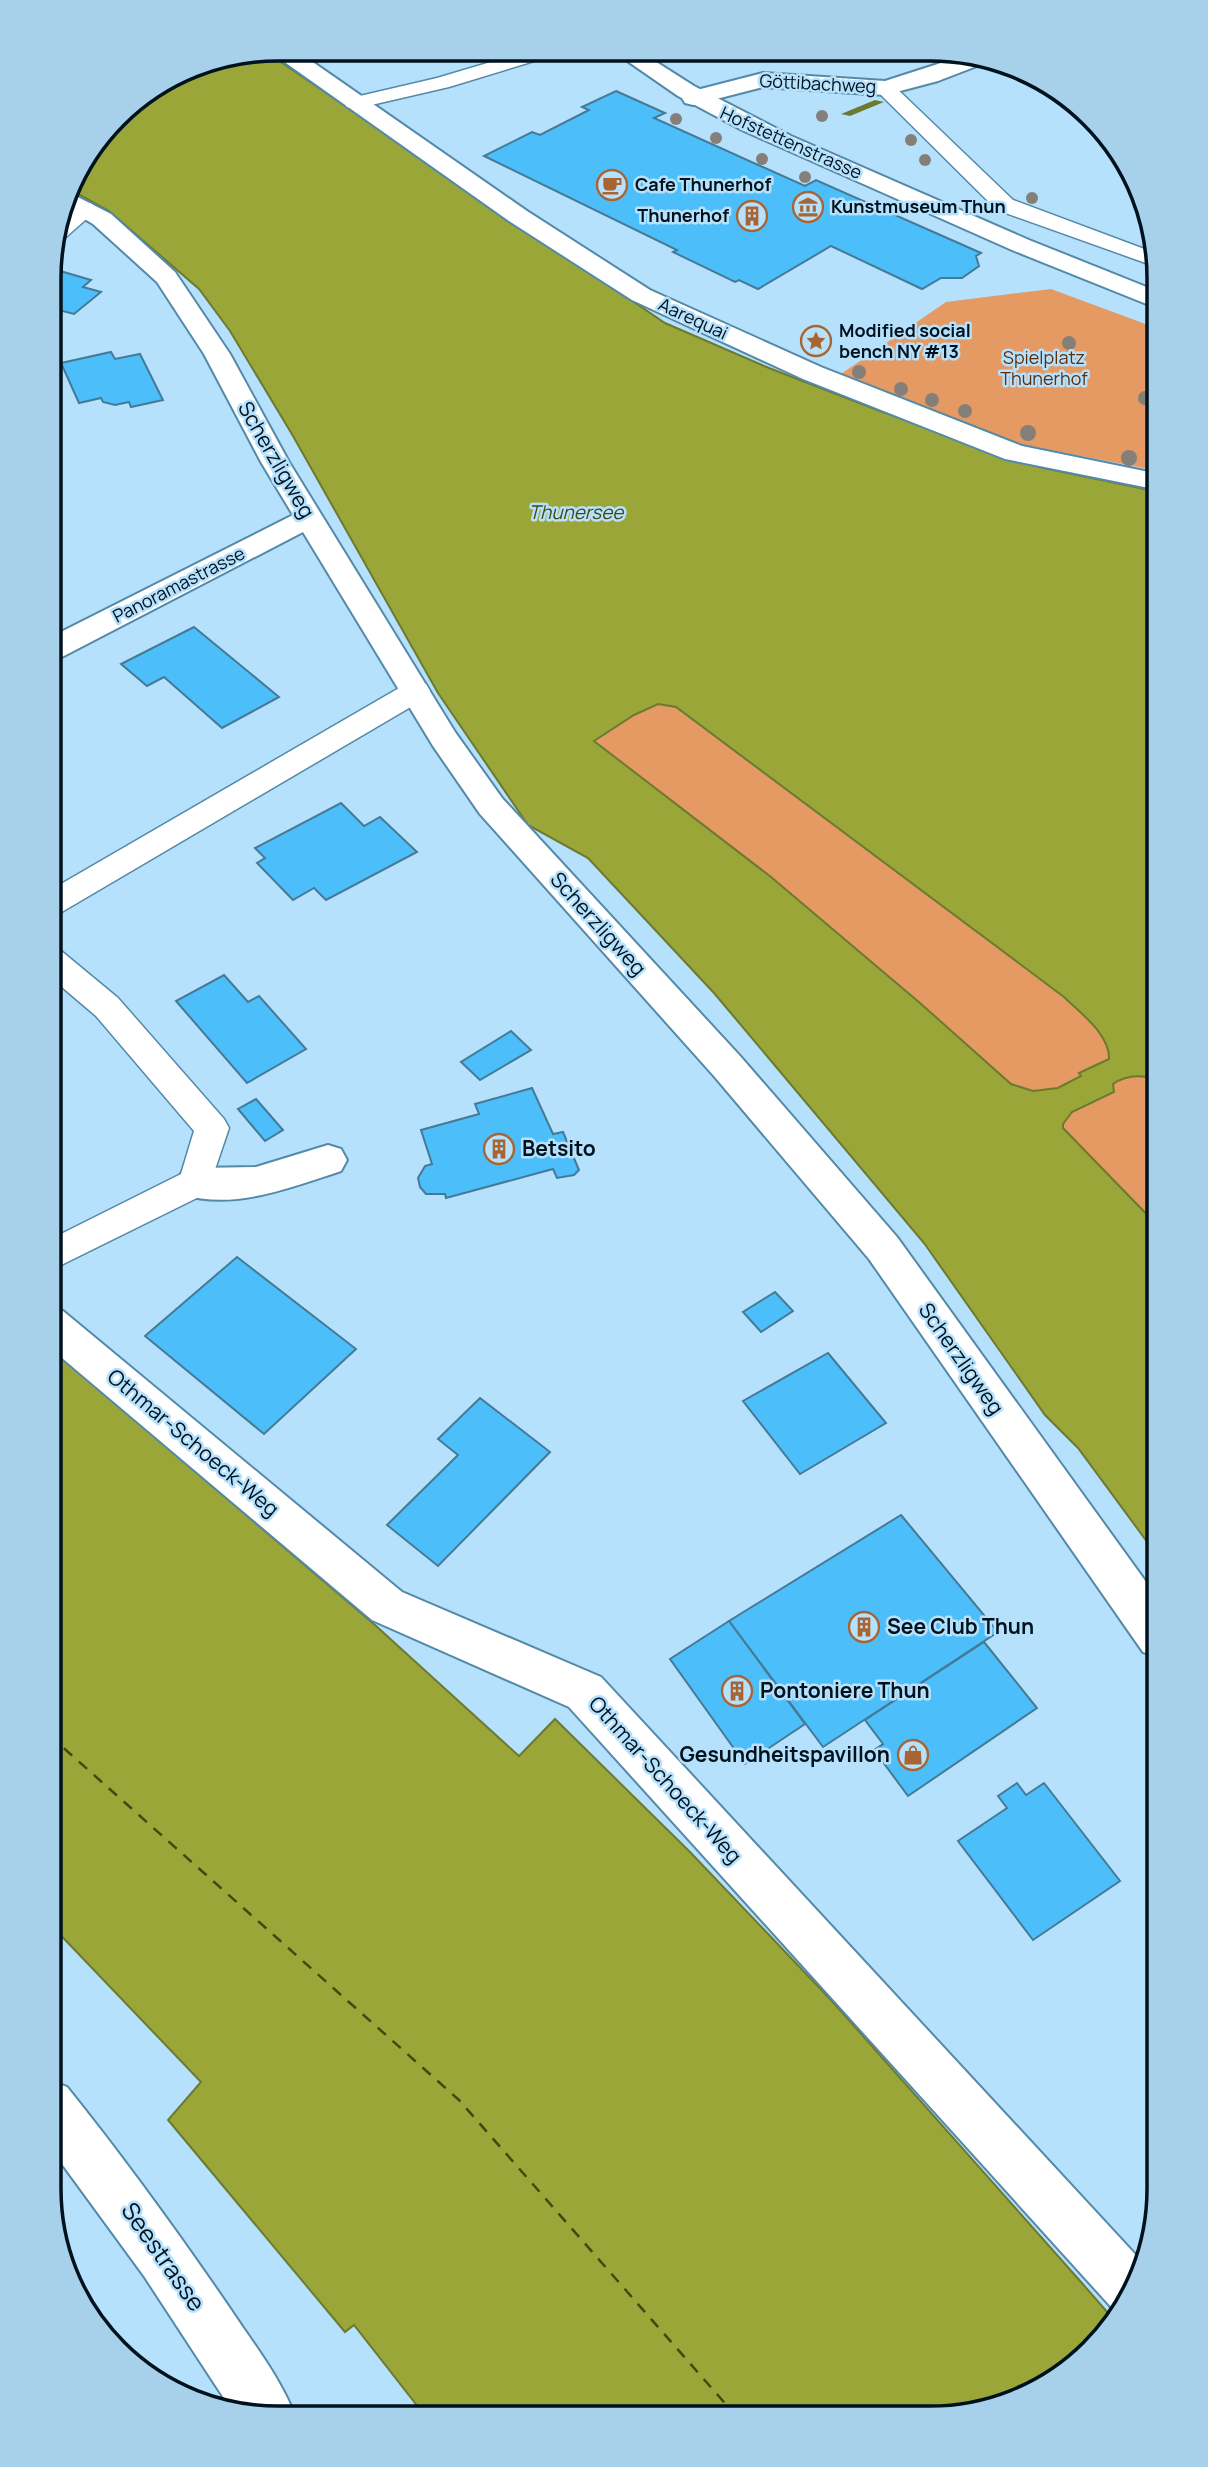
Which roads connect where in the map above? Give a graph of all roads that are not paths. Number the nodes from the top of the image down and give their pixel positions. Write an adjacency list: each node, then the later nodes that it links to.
1 (639, 61): 6 (street, Hofstettenstrasse)
2 (297, 62): 7 (street, Aarequai)
3 (512, 62): 7 (lane)
4 (963, 64): 5 (street, Göttibachweg)
5 (885, 88): 6 (street, Göttibachweg); 9 (lane)
6 (693, 98): 10 (street, Hofstettenstrasse)
7 (354, 103): 11 (street, Aarequai)
8 (75, 204): 12 (street, Scherzligweg)
9 (1145, 257)
10 (1147, 297)
11 (1147, 480)
12 (309, 518): 13 (street, Panoramastrasse); 14 (street, Scherzligweg)
13 (62, 644)
14 (416, 691): 15 (lane); 21 (street, Scherzligweg)
15 (62, 898)
16 (62, 969): 18 (lane)
17 (328, 1160): 18 (street)
18 (195, 1183): 19 (lane)
19 (61, 1251)
20 (61, 1333): 23 (street, Othmar-Schoeck-Weg)
21 (1146, 1619)
22 (61, 2120): 24 (street, Seestrasse)
23 (1125, 2282)
24 (261, 2405)

